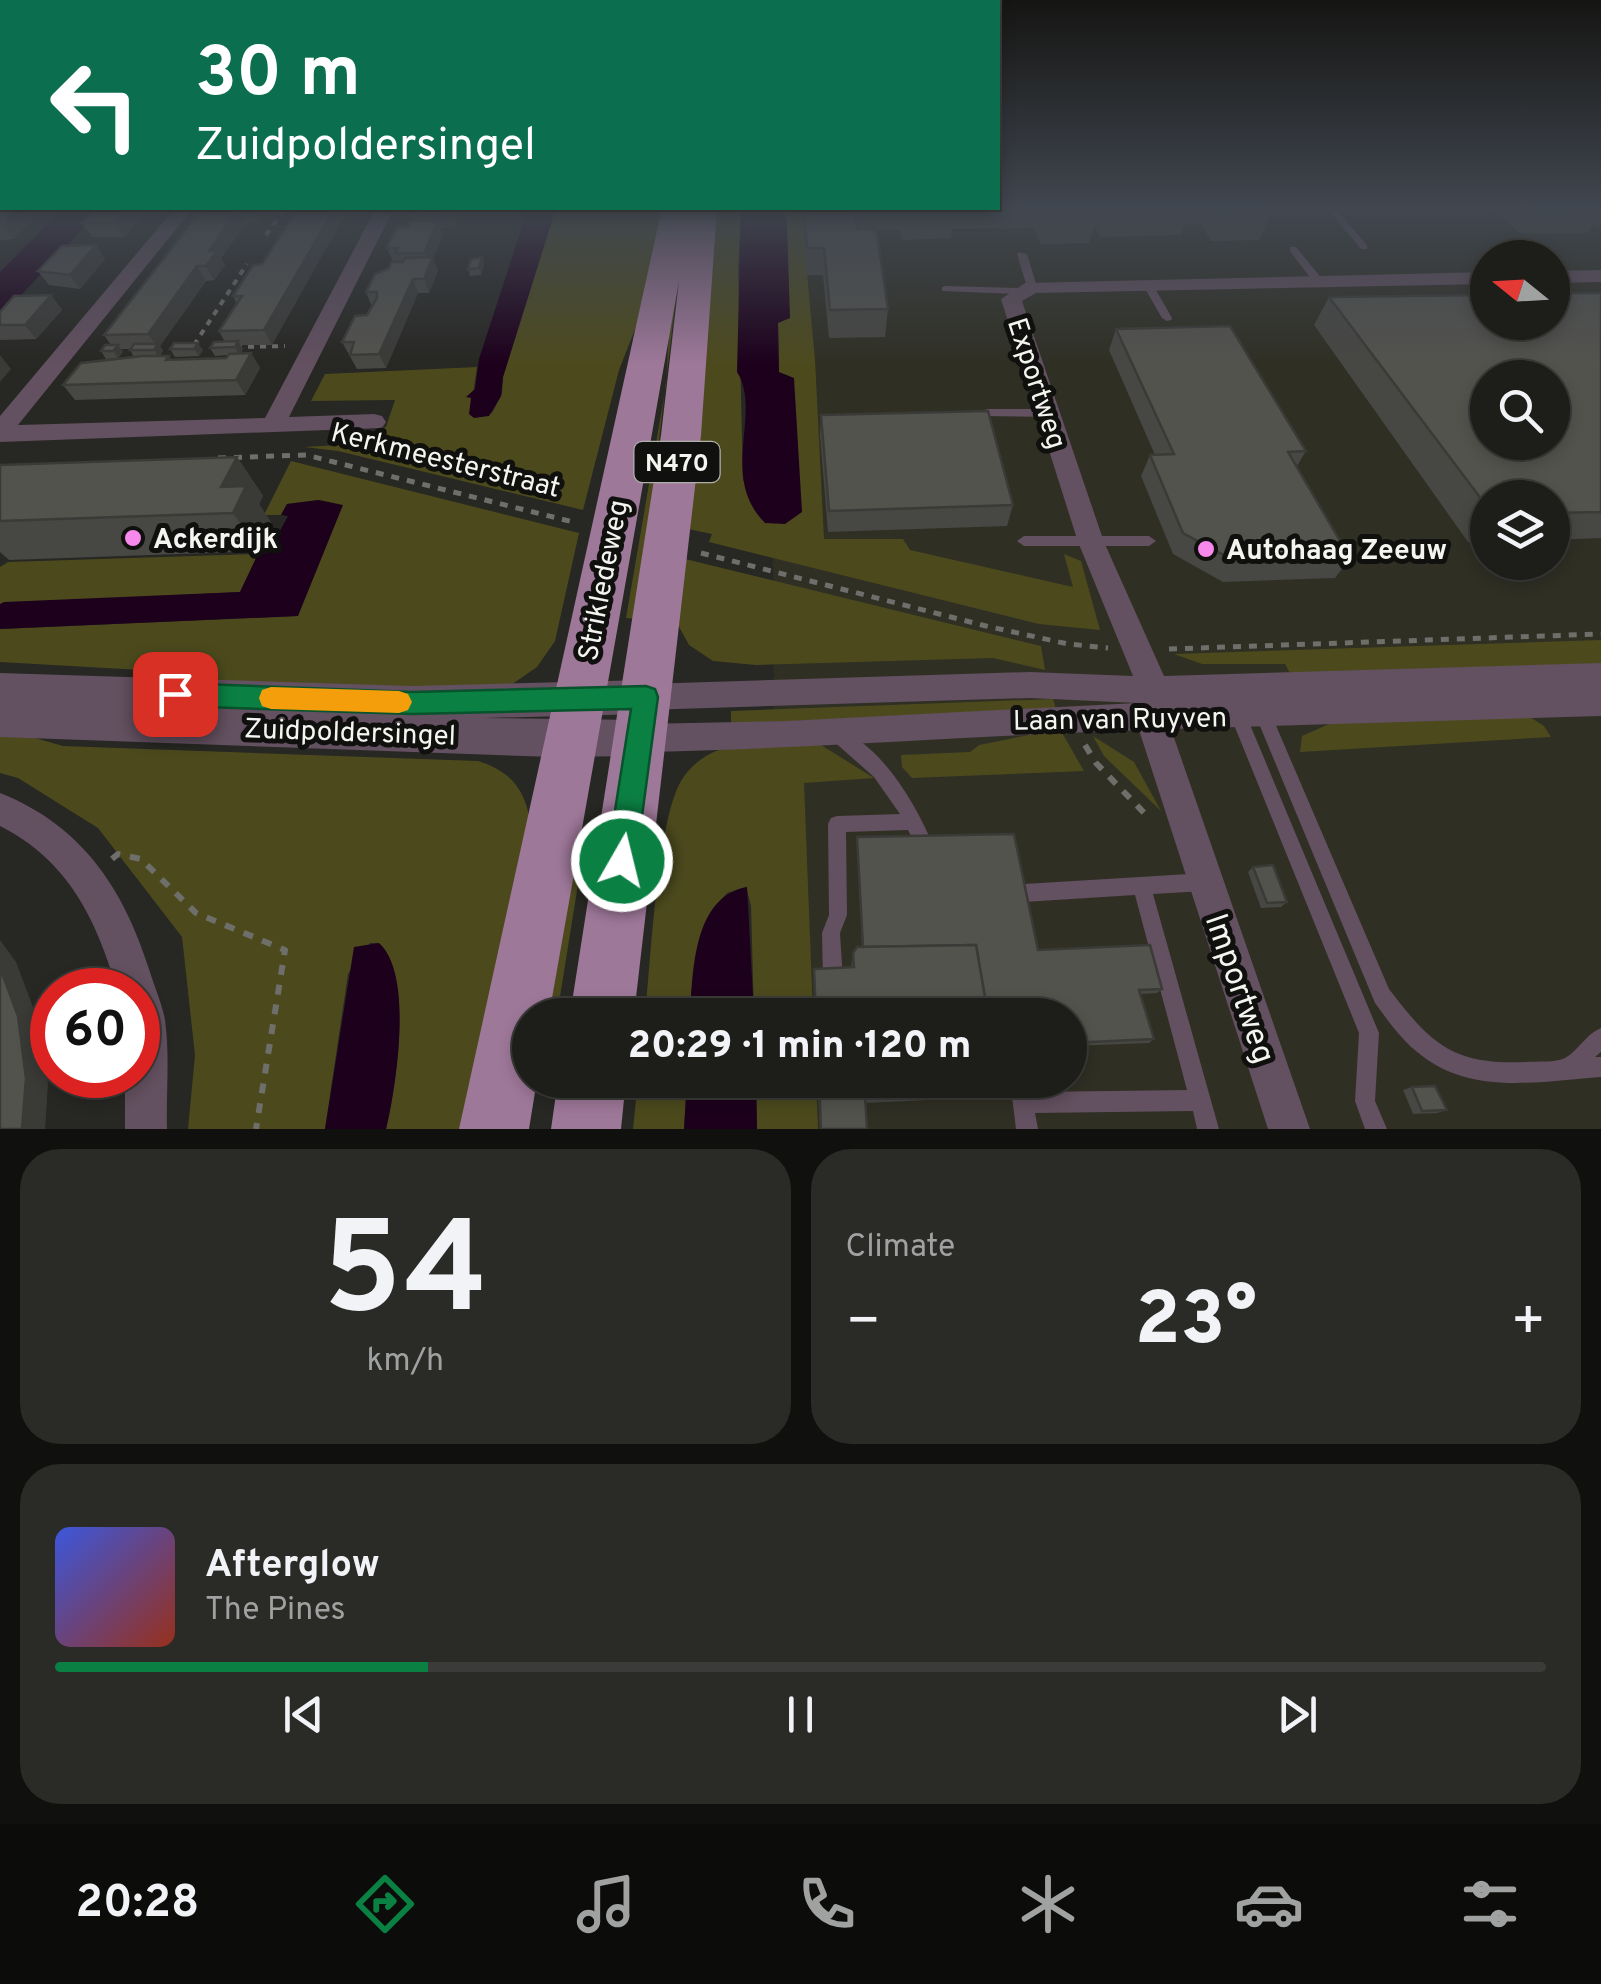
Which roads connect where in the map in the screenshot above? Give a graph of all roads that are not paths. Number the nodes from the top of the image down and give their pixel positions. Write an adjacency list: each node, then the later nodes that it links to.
1 (142, 260): 19 (street)
2 (357, 260): 18 (street)
3 (667, 260): 30 (main road, Strikledeweg / N470)
4 (697, 260): 28 (main road, Strikledeweg / N470)
5 (1023, 260): 13 (lane)
6 (1301, 260): 10 (lane)
7 (1601, 276): 8 (street)
8 (1570, 277)
9 (1470, 278): 10 (street, Exportweg)
10 (1318, 282): 11 (street, Exportweg)
11 (1148, 285): 13 (street, Exportweg); 14 (lane)
12 (946, 289): 13 (lane)
13 (1026, 290): 16 (street, Exportweg)
14 (1167, 318)
15 (988, 413): 16 (lane)
16 (1048, 413): 22 (street, Exportweg)
17 (374, 422): 18 (street, Kerkmeesterstraat)
18 (273, 425): 19 (street, Kerkmeesterstraat)
19 (0, 433)
20 (1024, 541): 22 (lane)
21 (1149, 541): 22 (lane)
22 (1091, 542): 26 (street, Exportweg)
23 (1601, 676): 26 (street, Laan van Ruyven)
24 (0, 690): 30 (street, Zuidpoldersingel)
25 (1601, 702): 27 (street, Laan van Ruyven)
26 (1152, 704): 27 (street, Laan van Ruyven); 28 (street, Laan van Ruyven); 31 (street, Laan van Ruyven); 34 (street, Importweg)
27 (1250, 714): 43 (lane); 55 (lane)
28 (642, 718): 30 (street, Zuidpoldersingel); 31 (street, Laan van Ruyven); 40 (main road, Strikledeweg / N470)
29 (0, 719): 30 (street, Zuidpoldersingel)
30 (574, 719): 50 (main road, Strikledeweg / N470)
31 (832, 731): 33 (lane)
32 (0, 809): 38 (street)
33 (914, 822): 35 (lane); 39 (lane)
34 (1199, 865): 36 (lane); 54 (street, Importweg)
35 (935, 867)
36 (1142, 886): 37 (lane); 47 (lane)
37 (994, 912)
38 (130, 968)
39 (832, 981)
40 (604, 998)
41 (1601, 1038): 43 (lane)
42 (1601, 1067): 43 (lane)
43 (1568, 1069)
44 (146, 1098): 49 (street)
45 (590, 1098): 51 (main road)
46 (1023, 1098): 48 (lane)
47 (1200, 1100): 48 (lane); 53 (lane)
48 (1024, 1104): 52 (lane)
49 (146, 1129)
50 (494, 1129)
51 (586, 1129)
52 (1027, 1129)
53 (1208, 1129)
54 (1289, 1129)
55 (1376, 1129)

